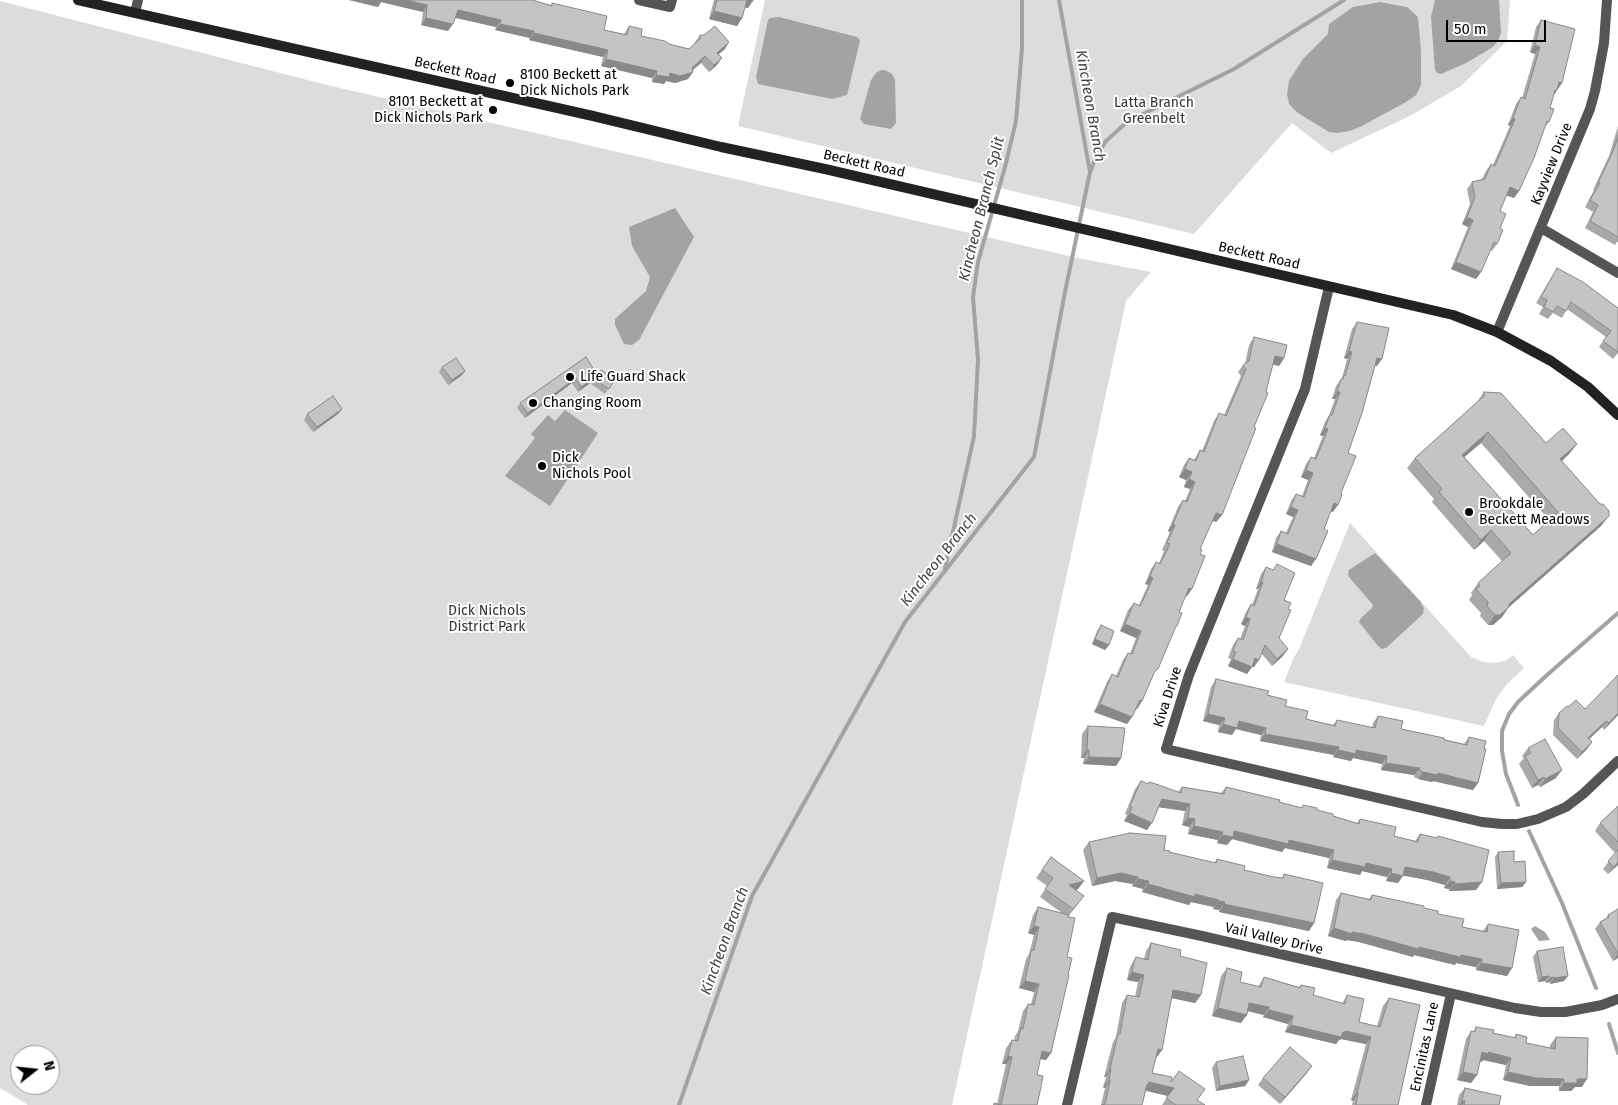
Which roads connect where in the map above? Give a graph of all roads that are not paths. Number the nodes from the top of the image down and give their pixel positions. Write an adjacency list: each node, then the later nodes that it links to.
1 (78, 0): 6 (street, Beckett Road)
2 (138, 0): 6 (street)
3 (639, 0): 5 (street)
4 (1607, 0): 7 (street, Kayview Drive)
5 (671, 4)
6 (135, 13): 9 (street, Beckett Road)
7 (1541, 228): 8 (street); 10 (street, Kayview Drive)
8 (1618, 273)
9 (1329, 287): 10 (street, Beckett Road); 12 (street, Kiva Drive)
10 (1497, 332): 11 (street, Beckett Road)
11 (1618, 415)
12 (1618, 761)
13 (1451, 994): 14 (street, Vail Valley Drive); 15 (street, Vail Valley Drive); 16 (street, Encinitas Lane)
14 (1618, 999)
15 (1068, 1105)
16 (1426, 1105)

